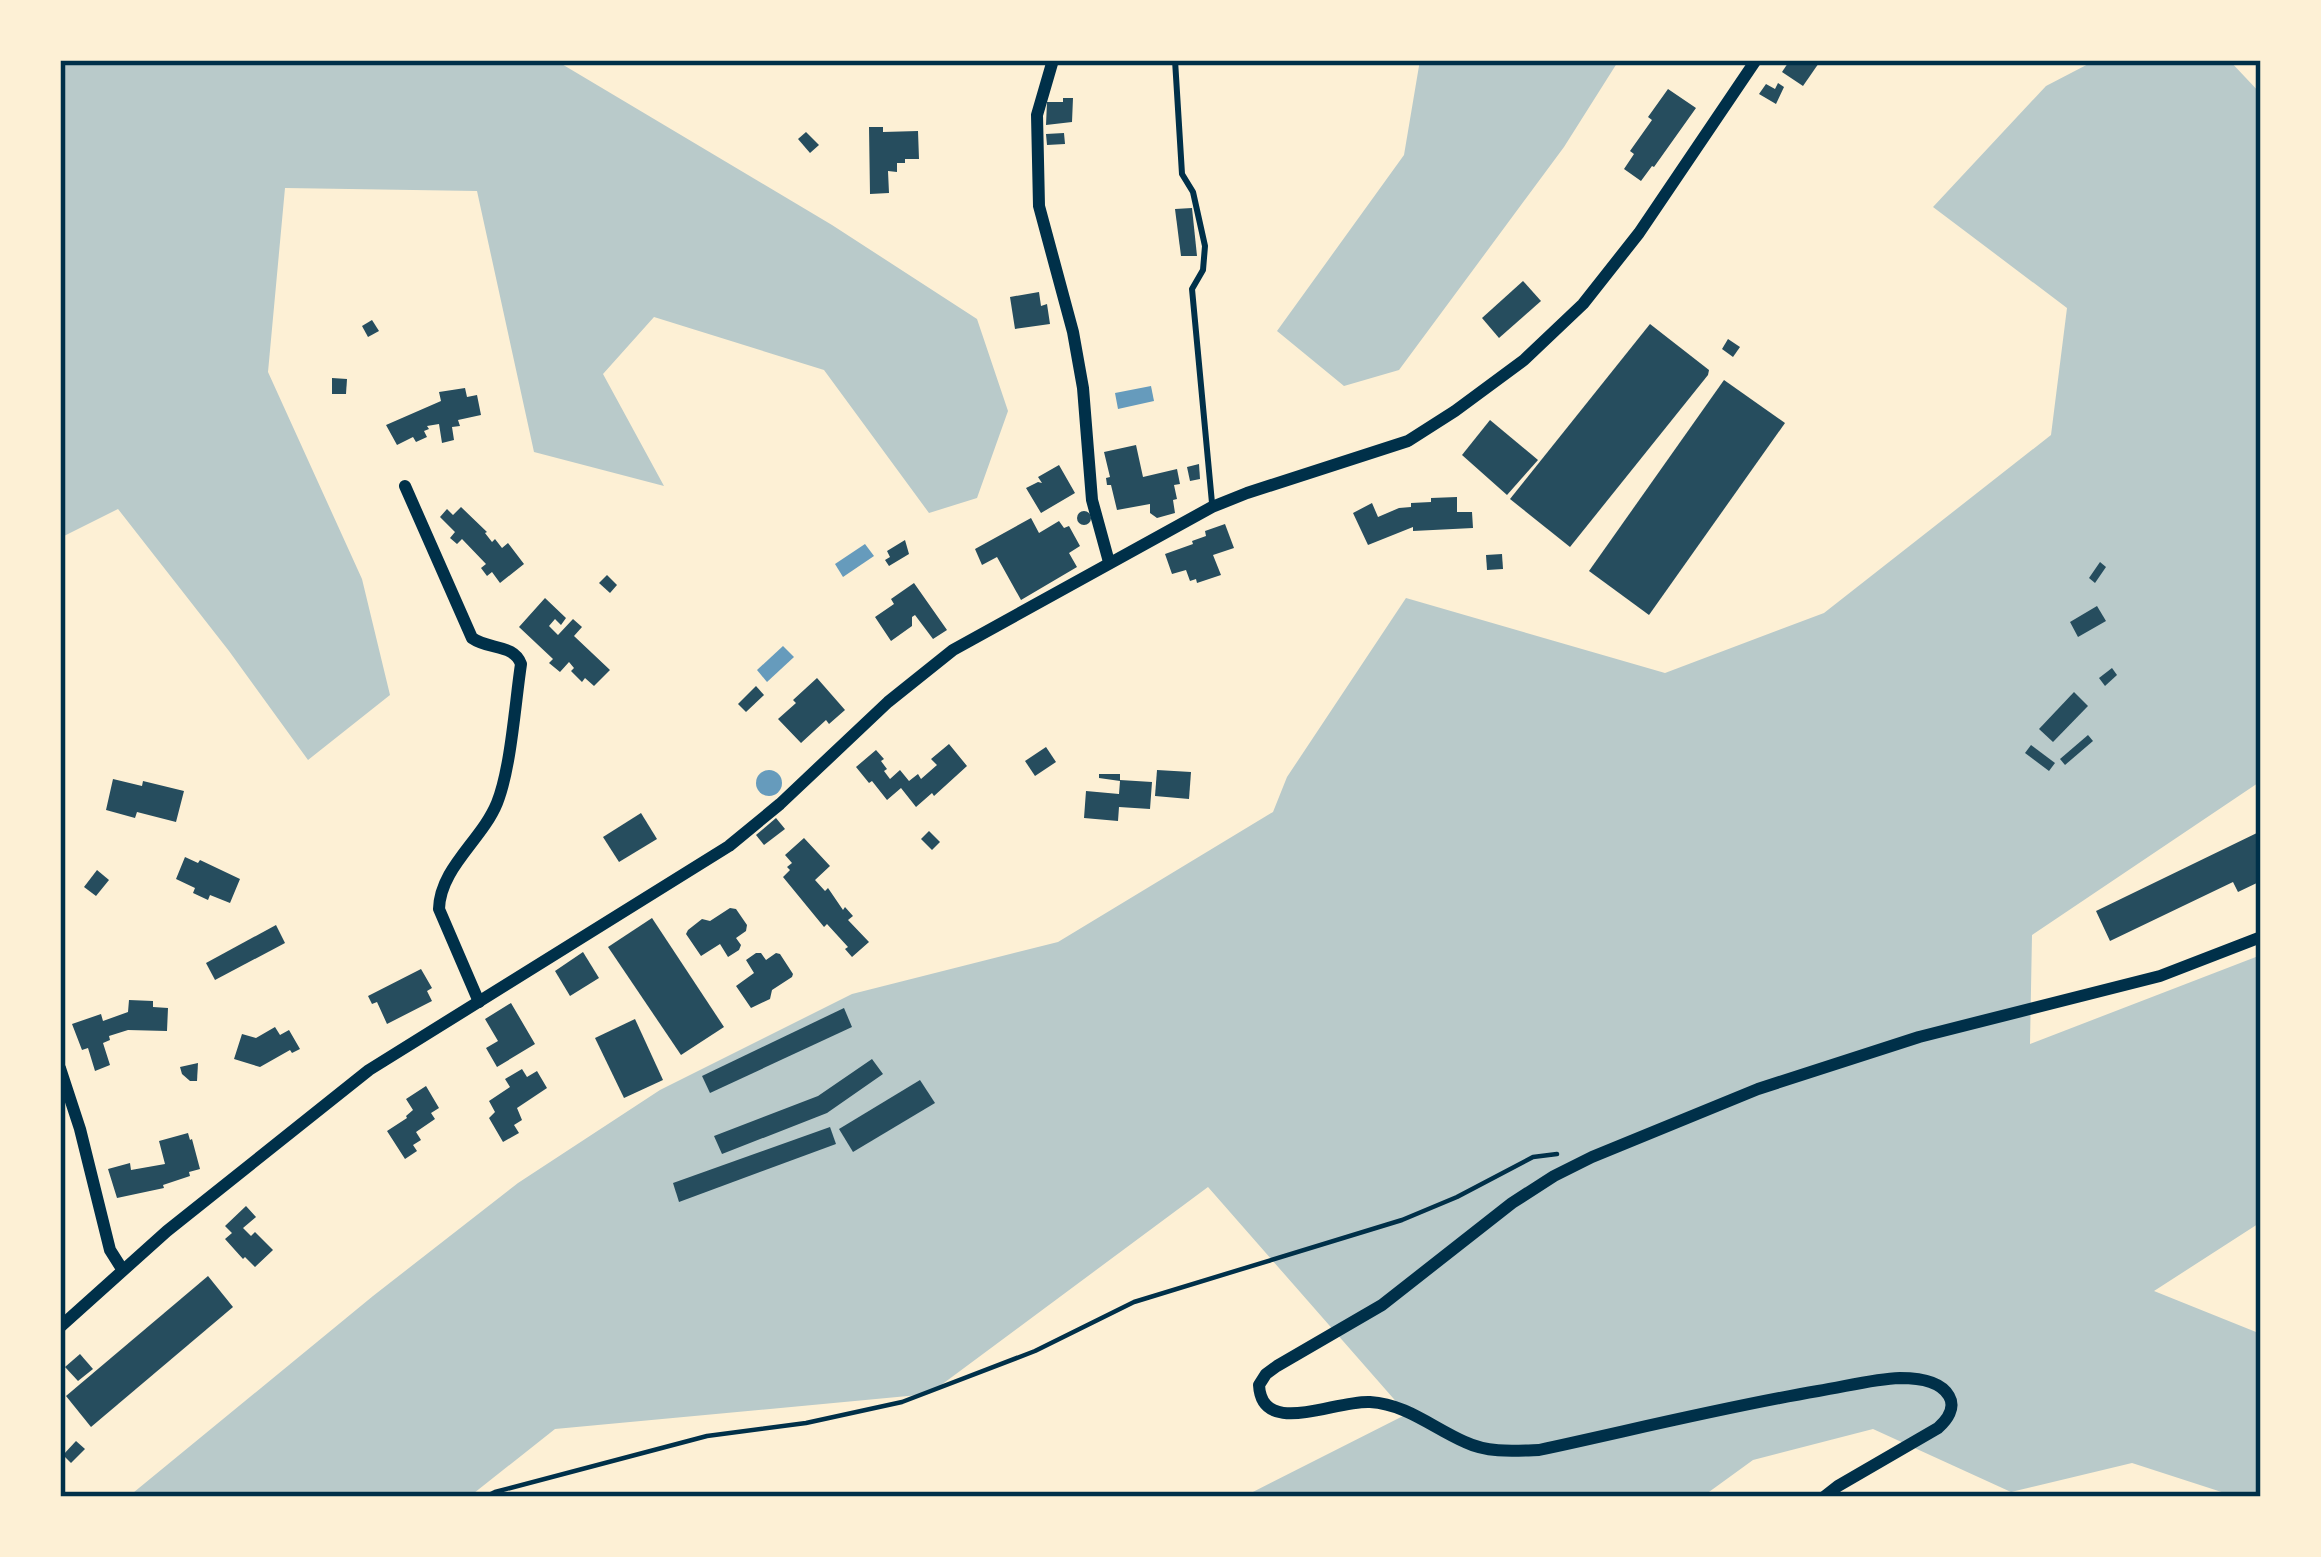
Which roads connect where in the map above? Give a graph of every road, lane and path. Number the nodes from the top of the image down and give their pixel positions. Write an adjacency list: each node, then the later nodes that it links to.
1 (1053, 60): 6 (street)
2 (1175, 60): 5 (lane)
3 (1756, 60): 5 (street)
4 (405, 486): 8 (street)
5 (1213, 507): 6 (street)
6 (1109, 562): 8 (street)
7 (2261, 937): 10 (street)
8 (479, 1002): 11 (street)
9 (60, 1067): 11 (street)
10 (1592, 1157): 13 (path); 14 (street)
11 (122, 1269): 12 (street)
12 (60, 1327)
13 (485, 1497)
14 (1824, 1497)

